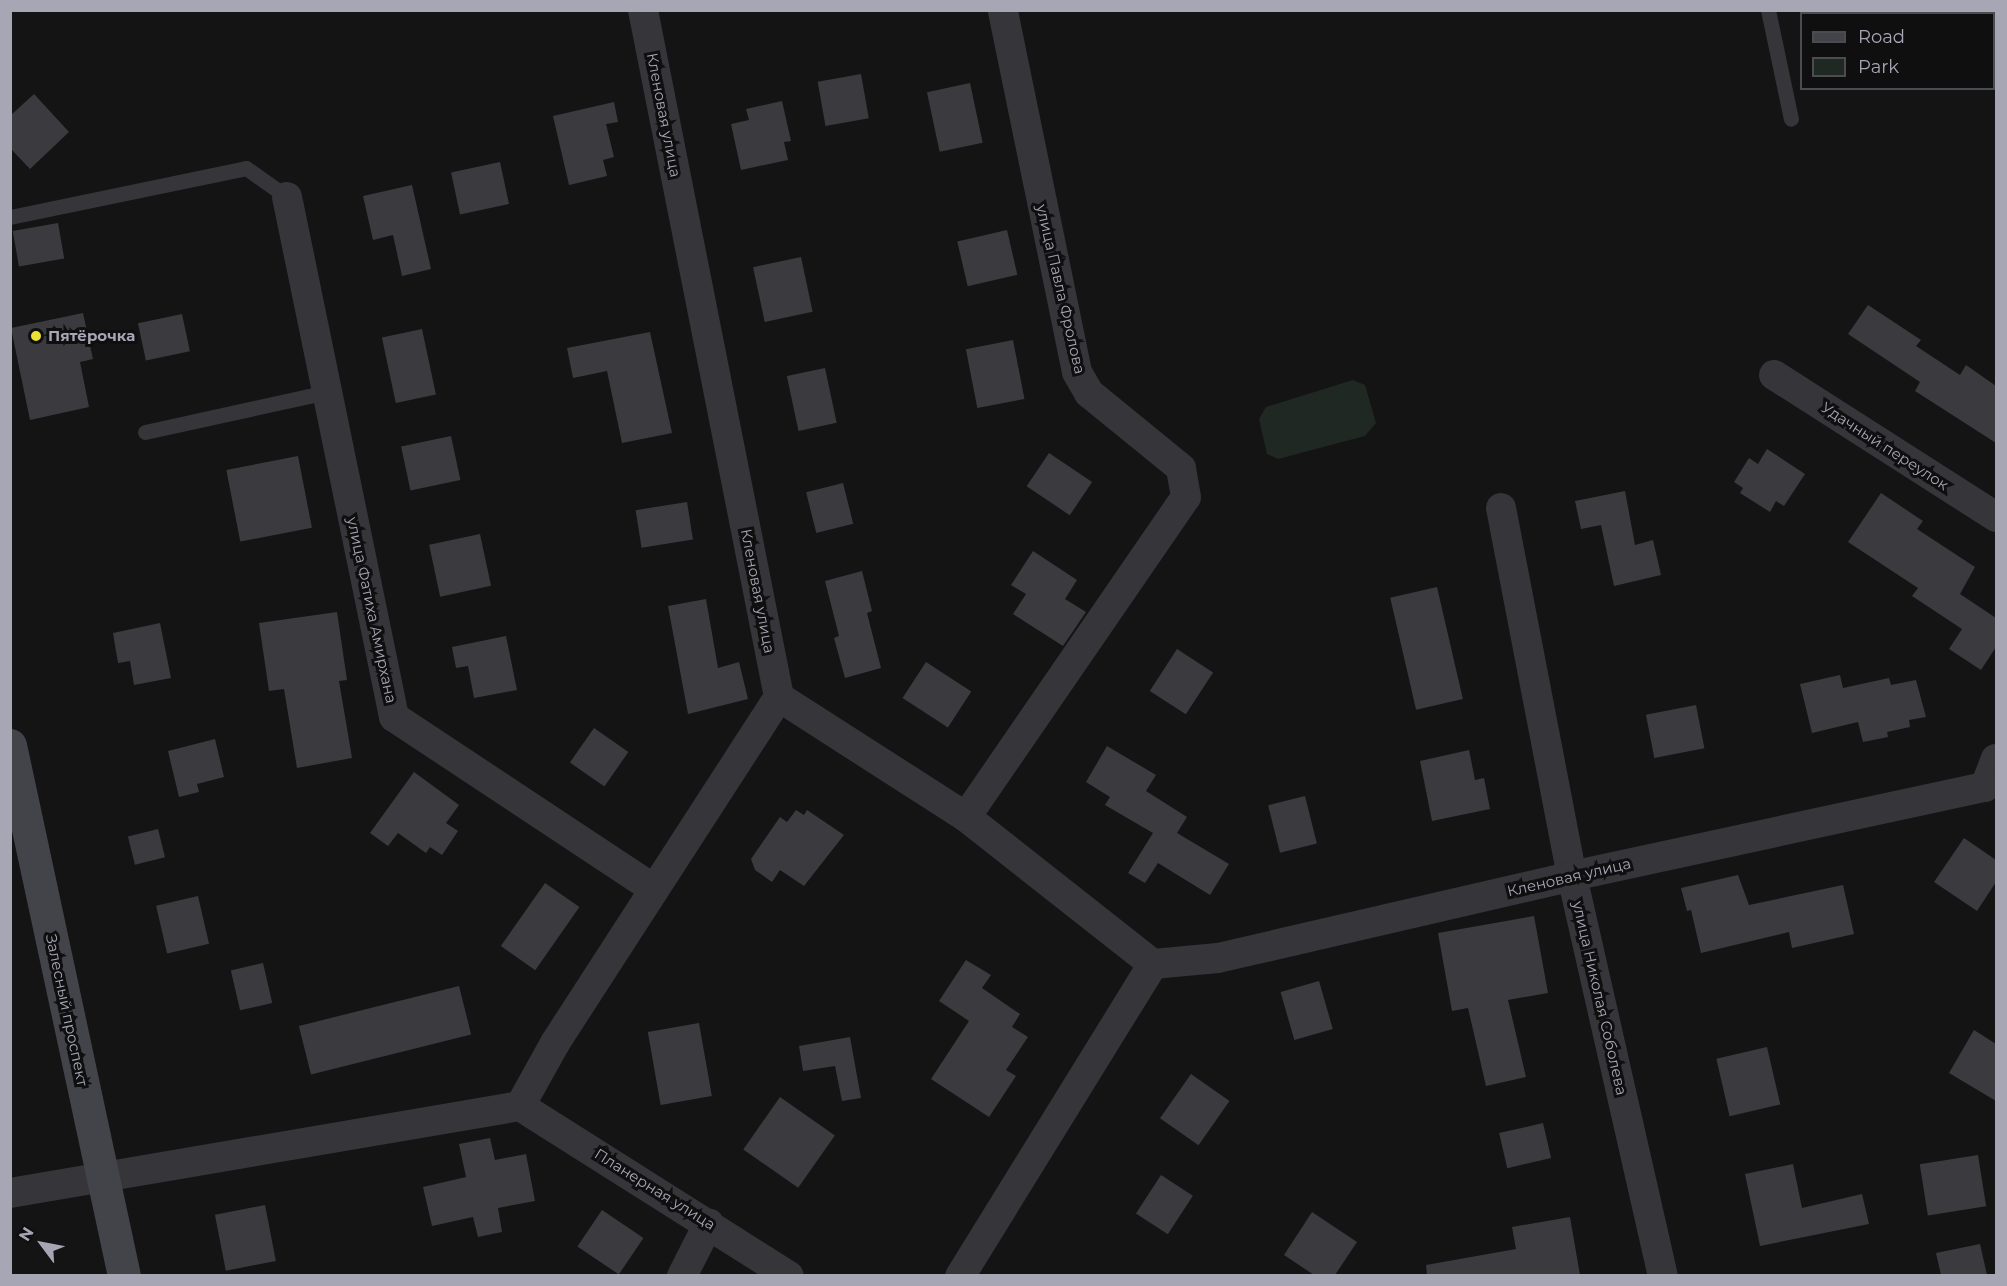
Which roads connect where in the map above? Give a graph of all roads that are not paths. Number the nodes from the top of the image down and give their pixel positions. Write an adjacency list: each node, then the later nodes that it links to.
1 (643, 10): 12 (street, Кленовая улица)
2 (1003, 10): 16 (street, улица Павла Фролова)
3 (1768, 10): 4 (lane)
4 (1791, 119)
5 (287, 197): 6 (lane); 8 (street, улица Фатиха Амирхана)
6 (10, 217)
7 (1774, 375): 11 (street, Удачный переулок)
8 (327, 392): 9 (lane); 18 (street, улица Фатиха Амирхана)
9 (145, 432)
10 (1501, 508): 17 (street, улица Николая Соболева)
11 (1996, 517)
12 (779, 698): 16 (street); 18 (street)
13 (10, 745): 21 (main road, Залесный проспект)
14 (1996, 759): 15 (street)
15 (1991, 790): 17 (street, Кленовая улица)
16 (966, 817): 19 (street)
17 (1572, 876): 19 (street, Кленовая улица); 28 (street, улица Николая Соболева)
18 (654, 889): 20 (street)
19 (1153, 963): 27 (street)
20 (520, 1106): 21 (street); 23 (street, Планерная улица)
21 (103, 1178): 22 (street); 24 (main road, Залесный проспект)
22 (10, 1193)
23 (709, 1222): 25 (street); 26 (street, Планерная улица)
24 (124, 1275)
25 (682, 1275)
26 (789, 1275)
27 (960, 1275)
28 (1663, 1275)

